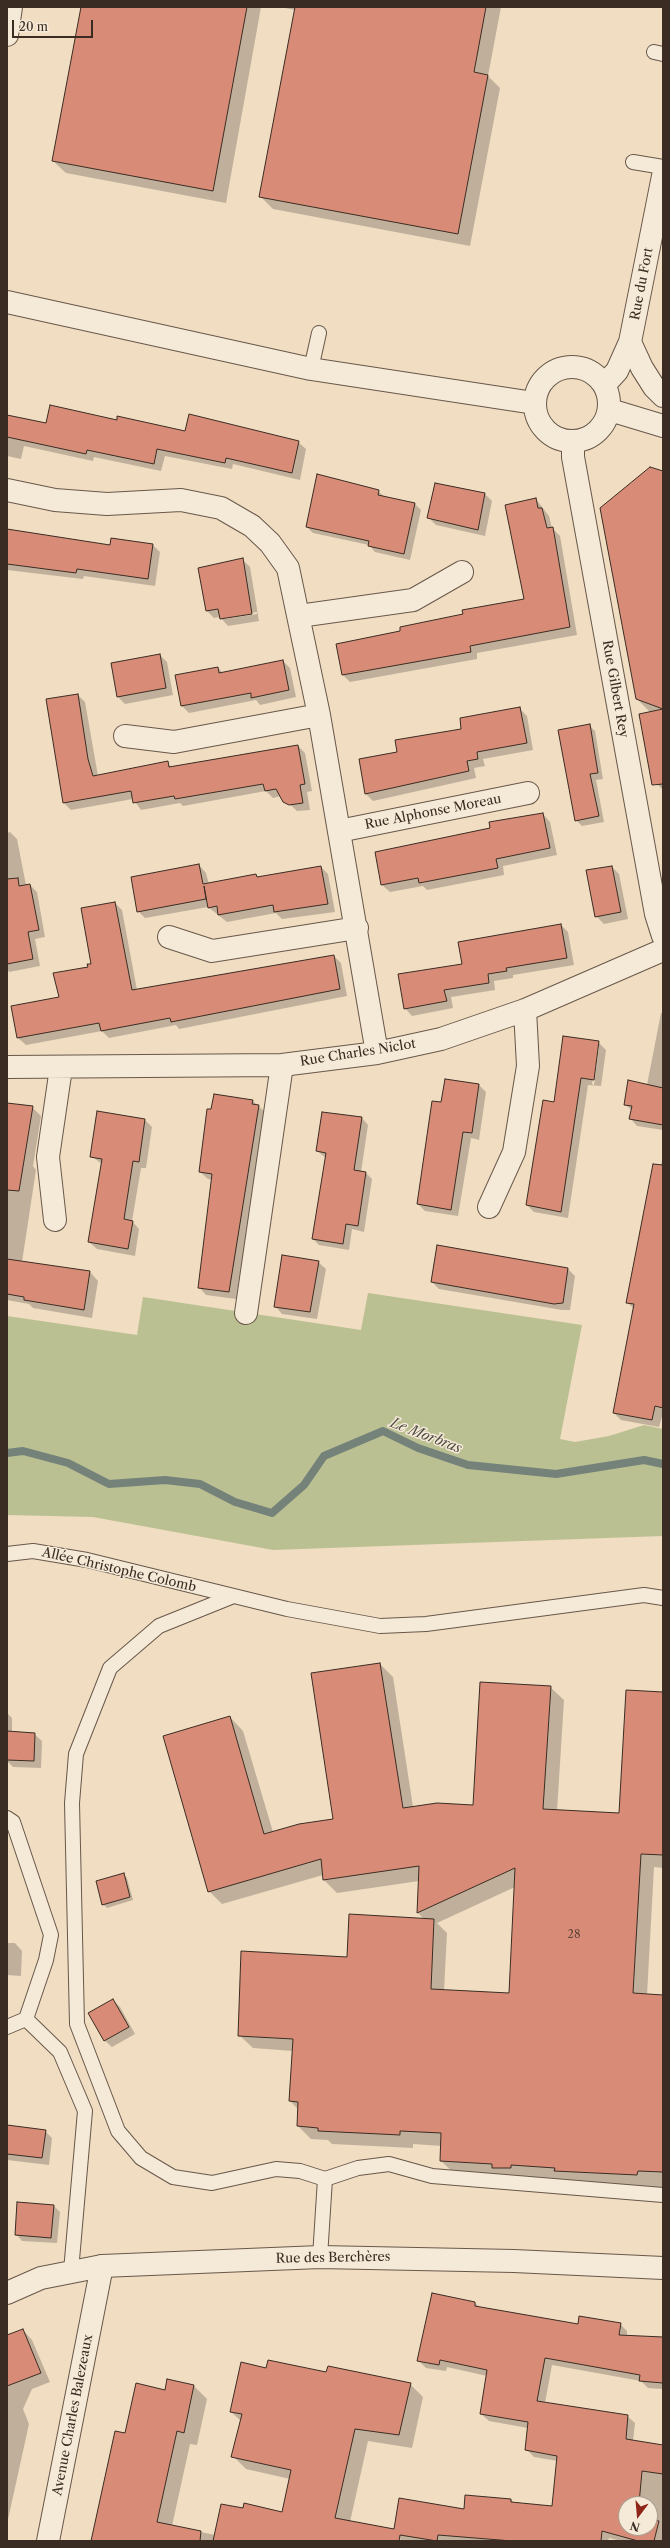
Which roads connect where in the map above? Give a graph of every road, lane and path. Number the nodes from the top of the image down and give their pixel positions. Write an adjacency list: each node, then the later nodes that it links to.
1 (11, 7): 2 (street)
2 (7, 35)
3 (633, 162): 4 (lane)
4 (663, 167)
5 (663, 176): 8 (street, Rue du Fort)
6 (7, 302): 9 (street)
7 (319, 333): 9 (lane)
8 (630, 342): 10 (street, Rue du Fort); 11 (street)
9 (311, 369): 12 (street)
10 (605, 384): 12 (street); 13 (street)
11 (663, 396)
12 (534, 403): 15 (street)
13 (610, 410): 14 (street); 15 (street)
14 (663, 426)
15 (573, 442): 24 (street, Rue Gilbert Rey)
16 (7, 490): 18 (street)
17 (462, 572): 18 (street)
18 (299, 616): 19 (street)
19 (319, 715): 20 (street); 22 (street)
20 (126, 736)
21 (528, 793): 22 (street, Rue Alphonse Moreau)
22 (339, 831): 23 (street)
23 (357, 928): 25 (street); 28 (street)
24 (663, 936)
25 (169, 937)
26 (663, 950): 27 (street, Rue Charles Niclot)
27 (525, 1010): 28 (street, Rue Charles Niclot); 32 (street)
28 (377, 1053): 29 (street, Rue Charles Niclot)
29 (282, 1065): 31 (street, Rue Charles Niclot); 34 (street, Rue Charles Niclot)
30 (7, 1067): 31 (street, Rue Charles Niclot)
31 (61, 1068): 33 (street)
32 (489, 1207)
33 (55, 1220)
34 (246, 1313)
35 (7, 1554): 36 (lane, Allée Christophe Colomb)
36 (231, 1597): 37 (lane, Allée Christophe Colomb); 41 (lane)
37 (663, 1598)
38 (7, 1818): 39 (lane)
39 (26, 2019): 40 (lane); 46 (lane)
40 (7, 2027)
41 (325, 2179): 42 (lane); 43 (lane)
42 (663, 2195)
43 (320, 2256): 44 (street, Rue des Berchères); 45 (street, Rue des Berchères)
44 (102, 2266): 46 (street, Rue des Berchères); 48 (street, Avenue Charles Balezeaux)
45 (663, 2268)
46 (71, 2271): 47 (street, Rue des Berchères)
47 (7, 2293)
48 (48, 2541)

